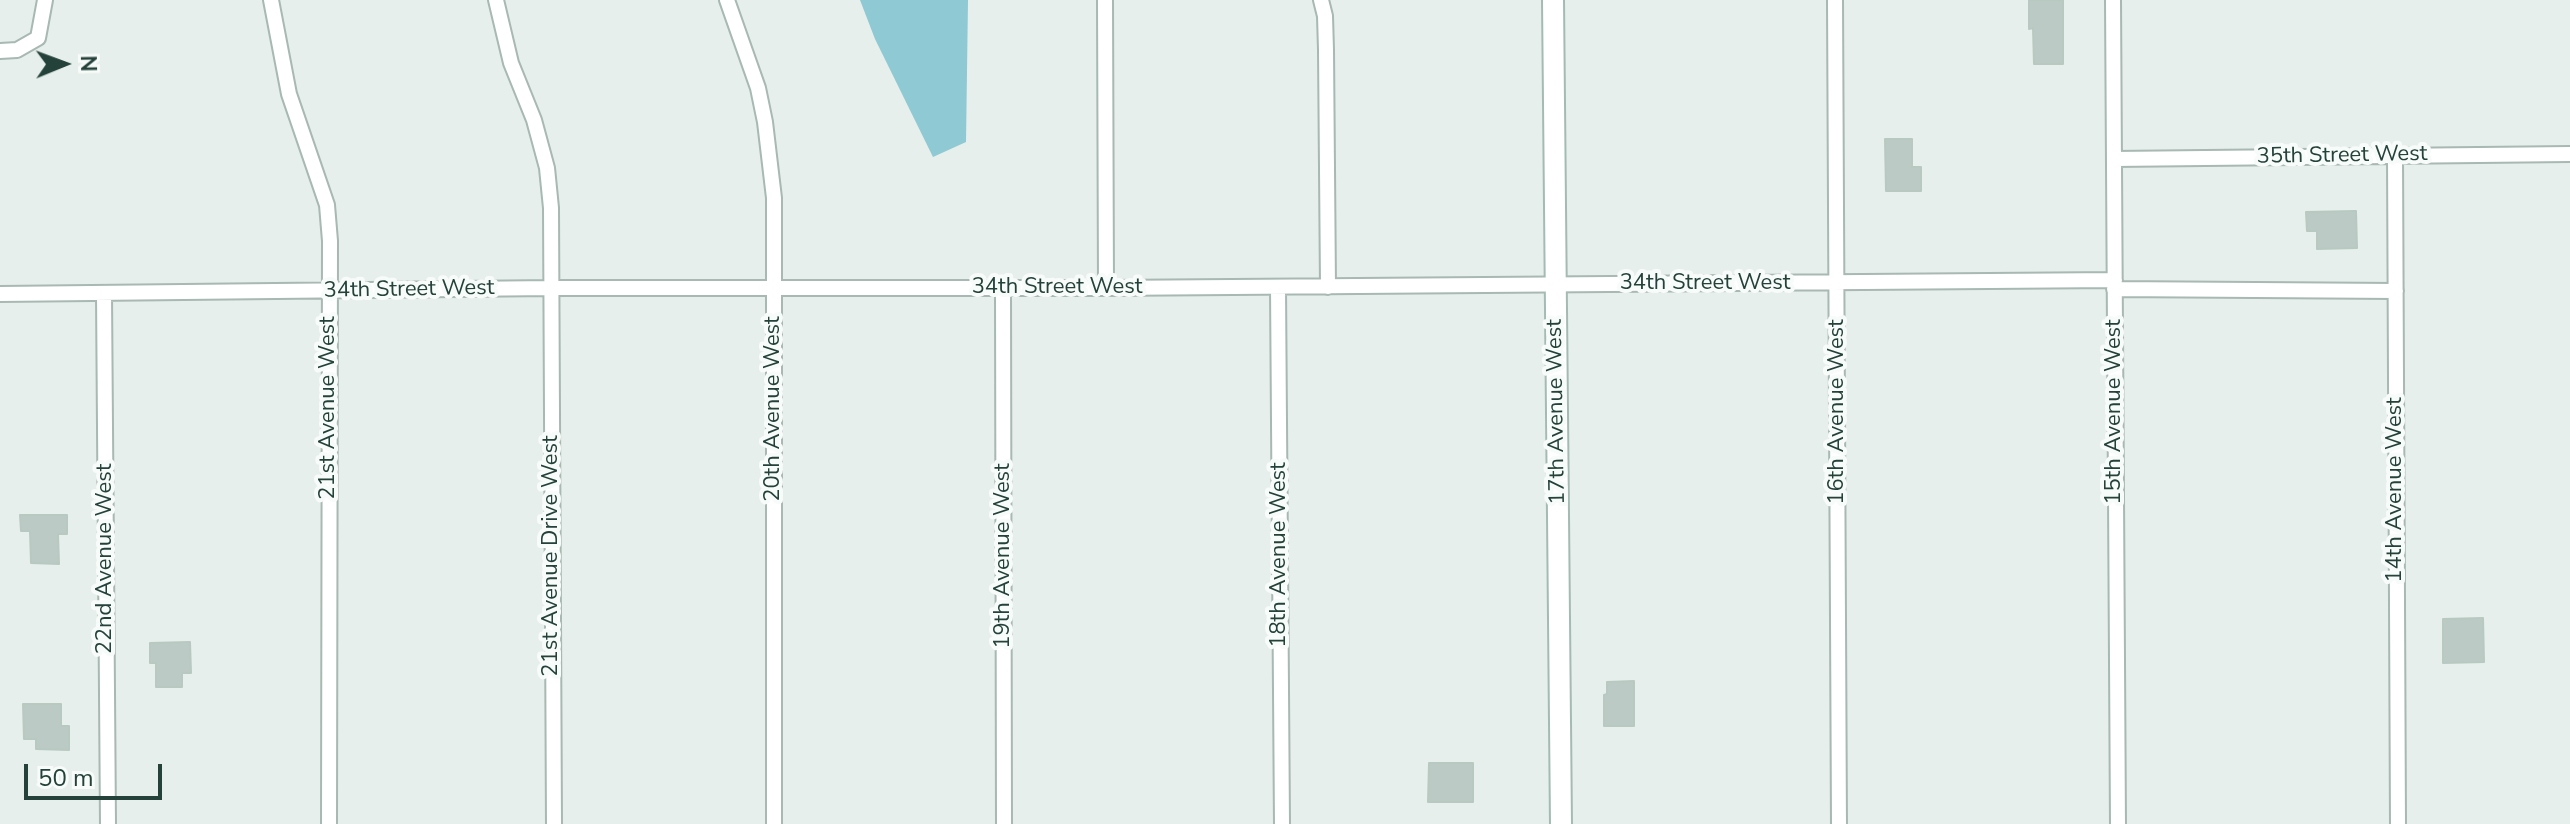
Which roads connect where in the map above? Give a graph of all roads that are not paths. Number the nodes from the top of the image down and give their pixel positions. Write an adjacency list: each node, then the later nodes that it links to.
1 (45, 0): 10 (street)
2 (271, 0): 23 (street, 21st Avenue West)
3 (496, 0): 19 (street, 21st Avenue Drive West)
4 (727, 0): 20 (street, 20th Avenue West)
5 (1105, 0): 22 (street)
6 (1321, 0): 18 (street)
7 (1553, 0): 16 (street, 17th Avenue West)
8 (1835, 0): 14 (street, 16th Avenue West)
9 (2113, 0): 13 (street, 15th Avenue West)
10 (0, 51)
11 (2570, 154): 12 (street, 35th Street West)
12 (2395, 155): 13 (street, 35th Street West); 24 (street, 14th Avenue West)
13 (2114, 159): 15 (street, 15th Avenue West)
14 (1837, 283): 15 (street, 34th Street West); 16 (street, 34th Street West); 34 (street, 16th Avenue West)
15 (2114, 284): 24 (street, 34th Street West); 35 (street, 15th Avenue West)
16 (1555, 285): 18 (street, 34th Street West); 33 (street, 17th Avenue West)
17 (1278, 287): 18 (street, 34th Street West); 22 (street, 34th Street West); 32 (street, 18th Avenue West)
18 (1328, 287)
19 (551, 288): 20 (street, 34th Street West); 23 (street, 34th Street West); 29 (street, 21st Avenue Drive West)
20 (774, 288): 21 (street, 34th Street West); 30 (street, 20th Avenue West)
21 (1003, 288): 22 (street, 34th Street West); 31 (street, 19th Avenue West)
22 (1106, 288)
23 (328, 291): 26 (street, 34th Street West); 28 (street, 21st Avenue West)
24 (2396, 291): 36 (street, 14th Avenue West)
25 (0, 294): 26 (street, 34th Street West)
26 (104, 294): 27 (street, 22nd Avenue West)
27 (108, 824)
28 (329, 824)
29 (554, 824)
30 (774, 824)
31 (1004, 824)
32 (1282, 824)
33 (1561, 824)
34 (1839, 824)
35 (2118, 824)
36 (2398, 824)

